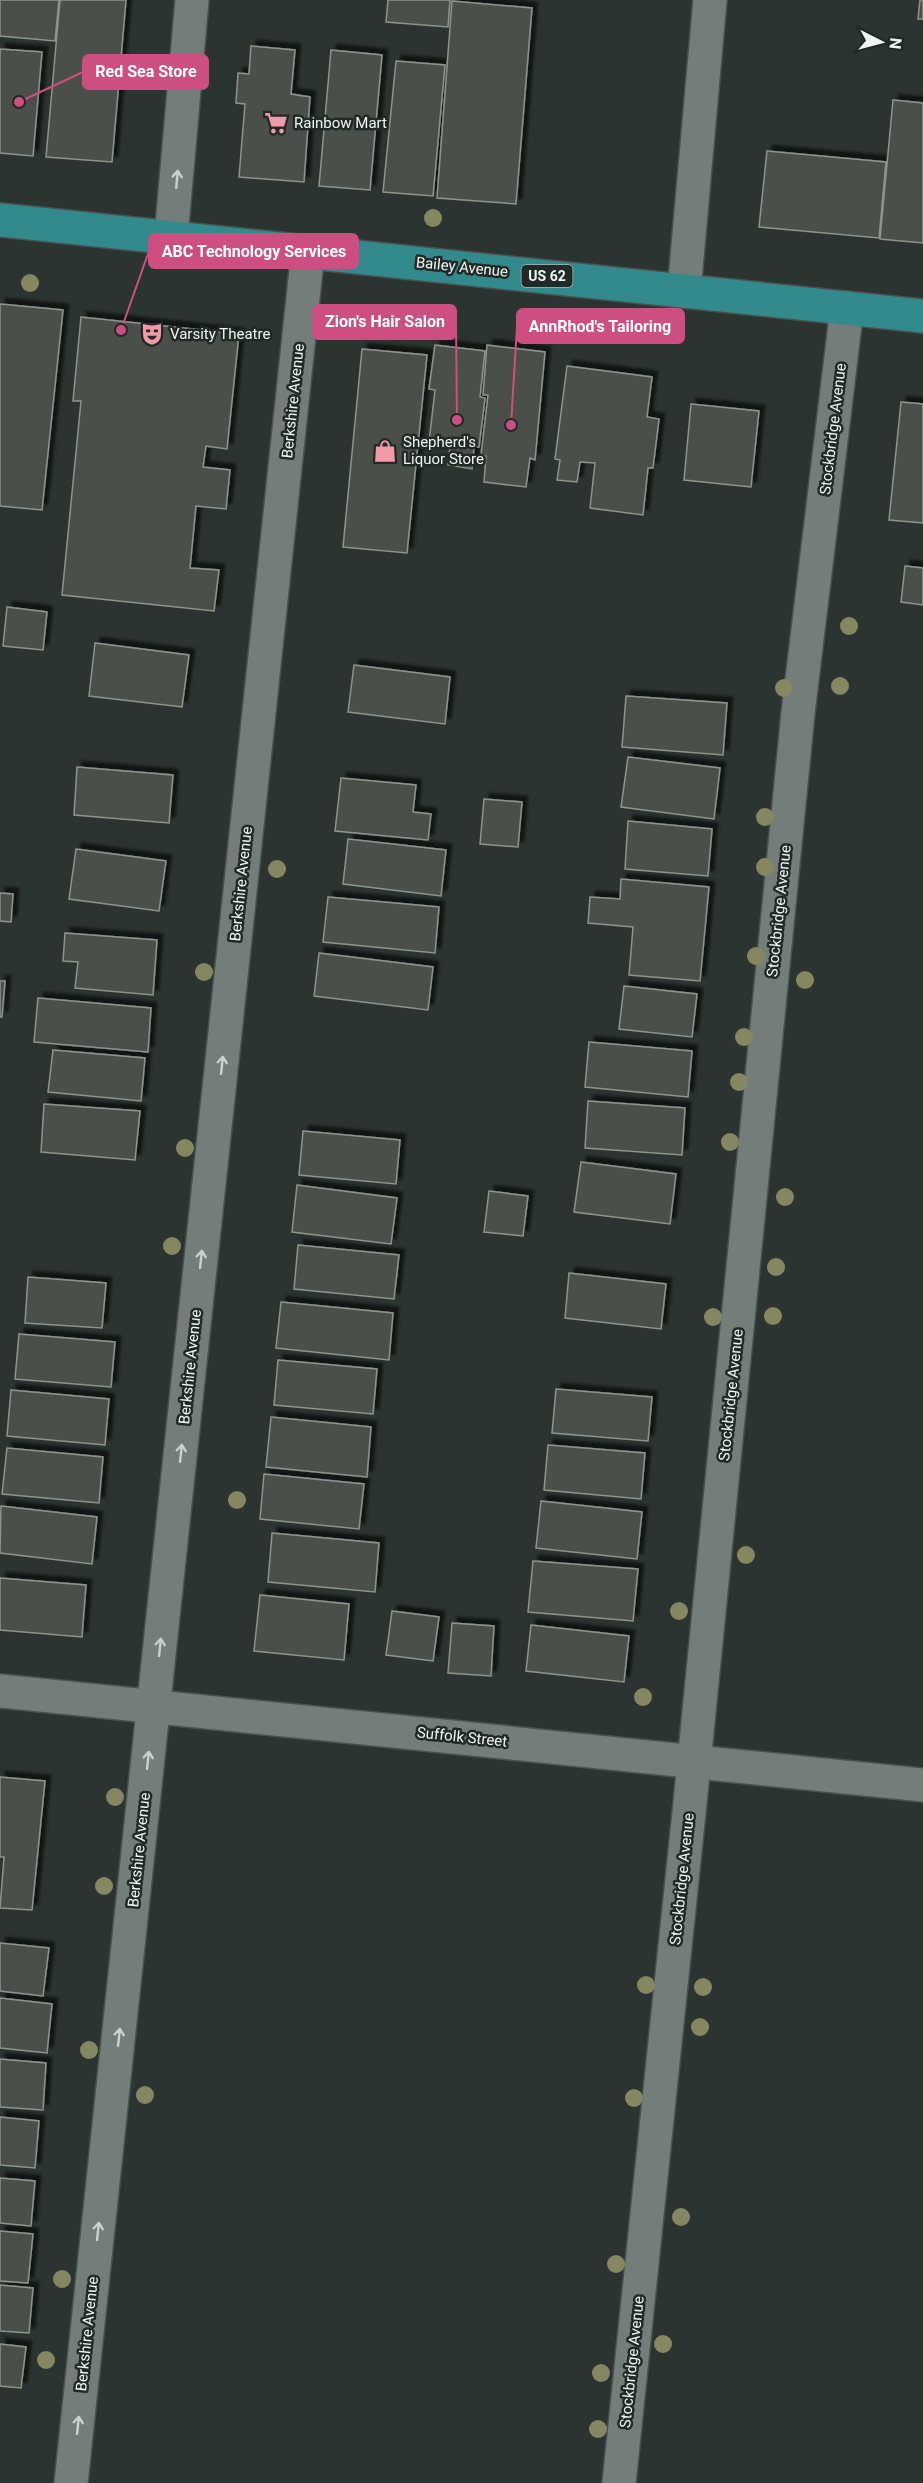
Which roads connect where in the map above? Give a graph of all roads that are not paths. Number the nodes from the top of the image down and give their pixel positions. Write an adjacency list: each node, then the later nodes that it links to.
1 (192, 0): 4 (street, one-way to 1)
2 (710, 0): 6 (street)
3 (0, 220): 4 (main road, Bailey Avenue / US 62)
4 (171, 237): 5 (main road, Bailey Avenue / US 62)
5 (308, 251): 6 (main road, Bailey Avenue / US 62); 10 (street, Berkshire Avenue, one-way to 5)
6 (684, 291): 7 (main road, Bailey Avenue / US 62)
7 (848, 308): 8 (main road, Bailey Avenue / US 62); 11 (street, Stockbridge Avenue)
8 (923, 316)
9 (0, 1691): 10 (street, Suffolk Street)
10 (154, 1705): 11 (street, Suffolk Street); 13 (street, Berkshire Avenue, one-way to 10)
11 (694, 1761): 12 (street, Suffolk Street); 14 (street, Stockbridge Avenue)
12 (923, 1785)
13 (71, 2483)
14 (619, 2483)

